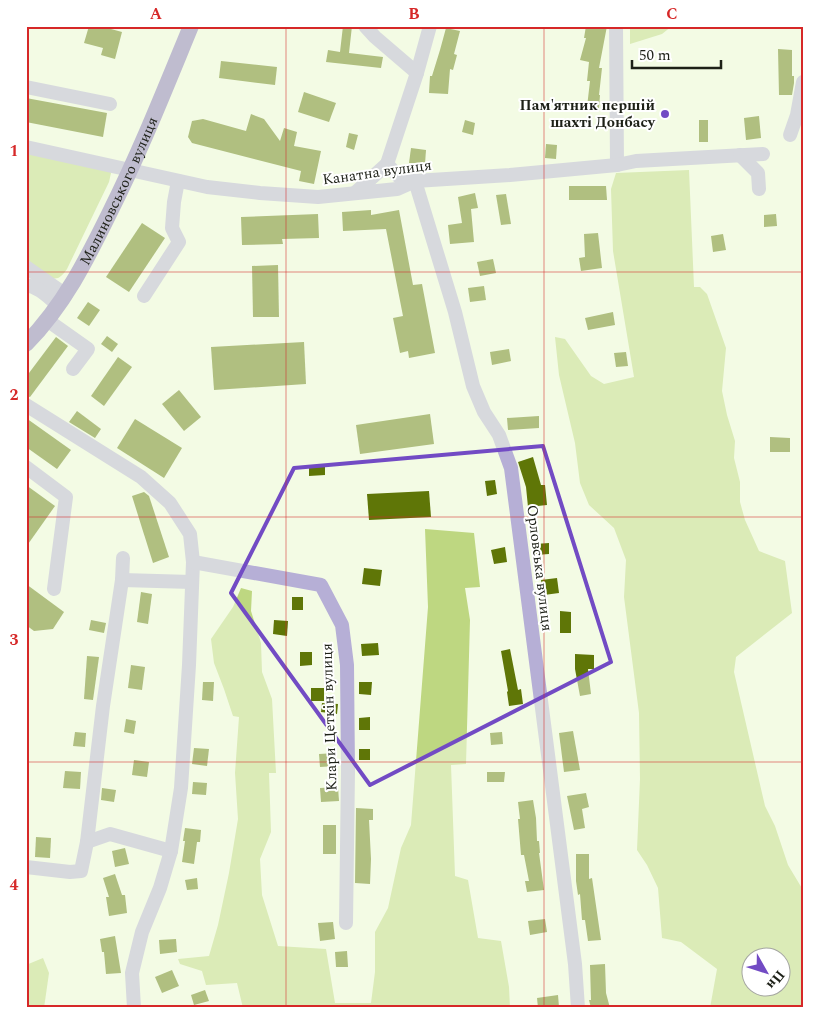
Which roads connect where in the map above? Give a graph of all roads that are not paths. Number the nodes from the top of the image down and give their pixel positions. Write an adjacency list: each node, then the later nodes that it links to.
1 (190, 26): 15 (main road, Малиновського вулиця)
2 (365, 26): 5 (street)
3 (430, 26): 5 (street)
4 (616, 26): 14 (street)
5 (417, 73): 13 (street)
6 (803, 82): 9 (street)
7 (26, 88): 8 (street)
8 (110, 104)
9 (790, 135)
10 (26, 147): 15 (street, Канатна вулиця)
11 (763, 154): 12 (street, Канатна вулиця)
12 (740, 155): 14 (street, Канатна вулиця); 18 (street)
13 (387, 164): 17 (street); 19 (street)
14 (617, 165): 17 (street, Канатна вулиця)
15 (131, 170): 16 (street, Канатна вулиця); 23 (main road, Малиновського вулиця)
16 (178, 181): 19 (street, Канатна вулиця); 22 (street)
17 (415, 181): 19 (street, Канатна вулиця); 39 (street, Орловська вулиця)
18 (759, 189)
19 (355, 192)
20 (26, 267): 23 (street)
21 (26, 286): 23 (street)
22 (144, 296)
23 (62, 300): 24 (main road, Малиновського вулиця)
24 (47, 320): 25 (main road, Малиновського вулиця); 26 (street)
25 (26, 344)
26 (73, 369)
27 (26, 405): 30 (street)
28 (26, 467): 33 (street)
29 (124, 558): 31 (street)
30 (193, 562): 32 (street); 37 (street, Клари Цеткін вулиця)
31 (122, 580): 32 (street); 34 (street)
32 (192, 582): 35 (street)
33 (54, 589)
34 (87, 842): 35 (street); 36 (street)
35 (171, 851): 38 (street)
36 (26, 867)
37 (346, 923)
38 (134, 1008)
39 (578, 1008)

